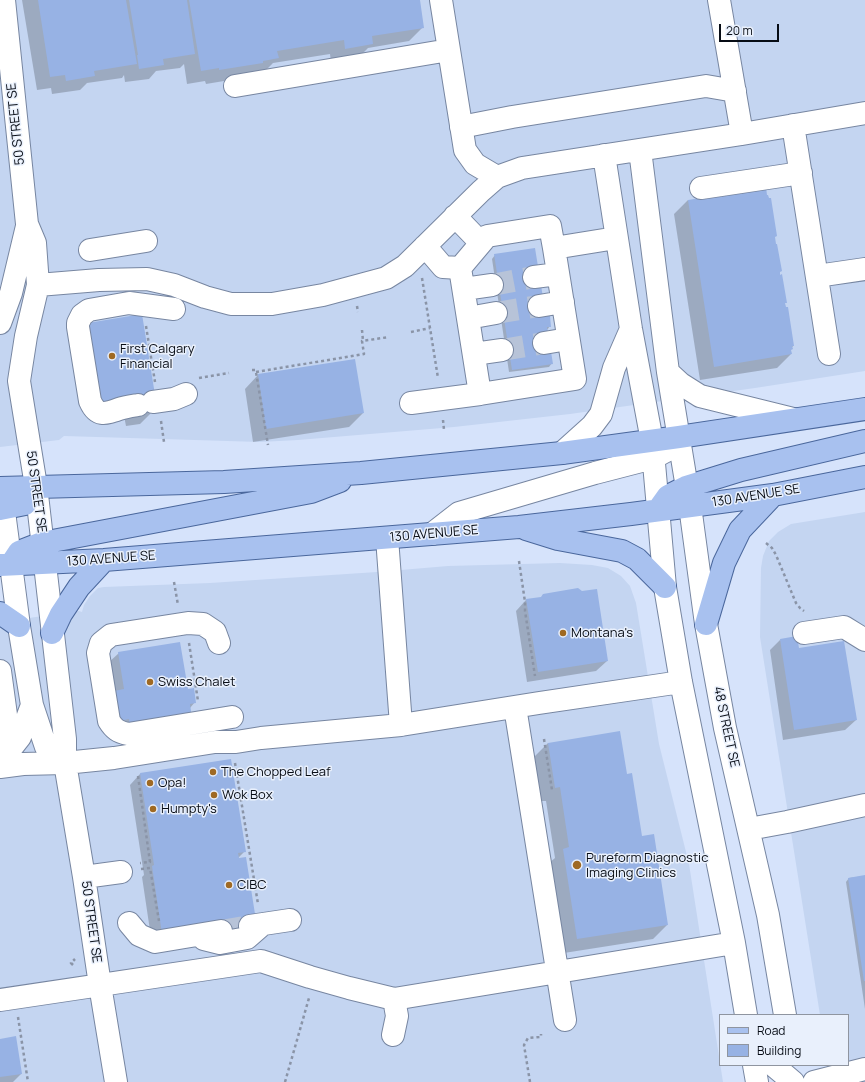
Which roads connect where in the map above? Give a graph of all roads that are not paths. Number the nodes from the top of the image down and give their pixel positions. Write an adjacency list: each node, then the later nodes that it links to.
1 (4, 0): 10 (street, 50 STREET SE)
2 (441, 0): 4 (street)
3 (719, 0): 6 (street)
4 (449, 50): 5 (street); 9 (street)
5 (235, 86)
6 (734, 92): 9 (street); 11 (street)
7 (865, 113): 8 (street)
8 (793, 125): 11 (street); 14 (street)
9 (461, 127): 15 (street)
10 (8, 129): 18 (street, 50 STREET SE)
11 (742, 134): 12 (street)
12 (640, 150): 13 (street); 44 (street, 48 STREET SE)
13 (604, 155): 15 (street); 19 (street)
14 (801, 173): 16 (street); 27 (street)
15 (498, 177): 17 (street)
16 (701, 188)
17 (455, 216): 21 (street); 22 (street)
18 (27, 224): 31 (street, 50 STREET SE); 37 (street, 50 STREET SE)
19 (616, 238): 23 (street); 38 (street)
20 (146, 242): 24 (street)
21 (481, 243): 23 (street); 29 (street)
22 (425, 246): 29 (street); 31 (street)
23 (554, 248): 26 (street)
24 (90, 250)
25 (865, 270): 27 (street)
26 (558, 274): 28 (street); 32 (street)
27 (817, 276): 43 (street)
28 (534, 278)
29 (462, 279): 30 (street); 36 (street)
30 (492, 284)
31 (38, 285): 56 (street, 50 STREET SE)
32 (562, 302): 33 (street); 39 (street)
33 (539, 306)
34 (174, 309): 45 (street)
35 (496, 313): 36 (street)
36 (468, 318): 42 (street)
37 (0, 323)
38 (631, 329): 52 (street); 53 (street)
39 (568, 339): 40 (street); 46 (street)
40 (544, 343)
41 (502, 350): 42 (street)
42 (474, 354): 46 (street)
43 (829, 354)
44 (668, 372): 49 (street); 50 (street, 48 STREET SE)
45 (191, 386)
46 (480, 394): 47 (street)
47 (411, 403)
48 (865, 409): 49 (main road)
49 (793, 419): 50 (main road)
50 (679, 437): 52 (main road); 59 (street, 48 STREET SE)
51 (865, 441): 59 (main road)
52 (652, 449): 53 (main road); 60 (street); 62 (street)
53 (562, 453): 54 (main road)
54 (361, 473): 56 (main road); 64 (main road)
55 (865, 477): 57 (main road, 130 AVENUE SE)
56 (36, 486): 58 (main road); 64 (street, 50 STREET SE)
57 (773, 494): 59 (main road, 130 AVENUE SE); 69 (main road)
58 (1, 495): 66 (street)
59 (688, 496): 60 (main road); 69 (street, 48 STREET SE)
60 (658, 510): 61 (main road, 130 AVENUE SE); 67 (street)
61 (519, 527): 62 (main road, 130 AVENUE SE); 67 (main road)
62 (432, 534): 63 (main road, 130 AVENUE SE)
63 (387, 538): 65 (main road, 130 AVENUE SE); 80 (street)
64 (43, 553): 65 (main road, 130 AVENUE SE); 66 (main road); 71 (street, 50 STREET SE)
65 (104, 560): 71 (main road)
66 (5, 564): 70 (street)
67 (665, 587): 76 (street)
68 (0, 613): 70 (main road)
69 (706, 624): 86 (street, 48 STREET SE)
70 (19, 626): 77 (street)
71 (52, 633): 83 (street, 50 STREET SE)
72 (804, 634): 73 (street)
73 (865, 640)
74 (220, 643): 79 (street)
75 (0, 671): 81 (street)
76 (681, 682): 78 (street); 93 (street)
77 (32, 705): 82 (street); 83 (street)
78 (515, 707): 80 (street); 94 (street)
79 (232, 717)
80 (401, 725): 83 (street)
81 (0, 735)
82 (0, 761)
83 (65, 763): 84 (street); 88 (street, 50 STREET SE)
84 (0, 767)
85 (865, 805): 86 (street)
86 (749, 828): 99 (street, 48 STREET SE)
87 (121, 872): 88 (street)
88 (84, 877): 95 (street, 50 STREET SE)
89 (290, 920): 92 (street)
90 (129, 923): 92 (street)
91 (221, 931): 92 (street)
92 (193, 936)
93 (734, 943): 94 (street); 98 (street)
94 (558, 972): 96 (street); 100 (street)
95 (100, 985): 96 (street); 97 (street); 106 (street, 50 STREET SE)
96 (394, 999): 101 (street)
97 (0, 1000)
98 (746, 1014)
99 (785, 1014)
100 (565, 1020)
101 (393, 1035)
102 (754, 1066): 107 (street)
103 (774, 1066): 108 (street)
104 (794, 1066): 109 (street)
105 (865, 1069): 110 (street)
106 (116, 1082)
107 (757, 1082)
108 (793, 1082)
109 (796, 1082)
110 (814, 1082)

